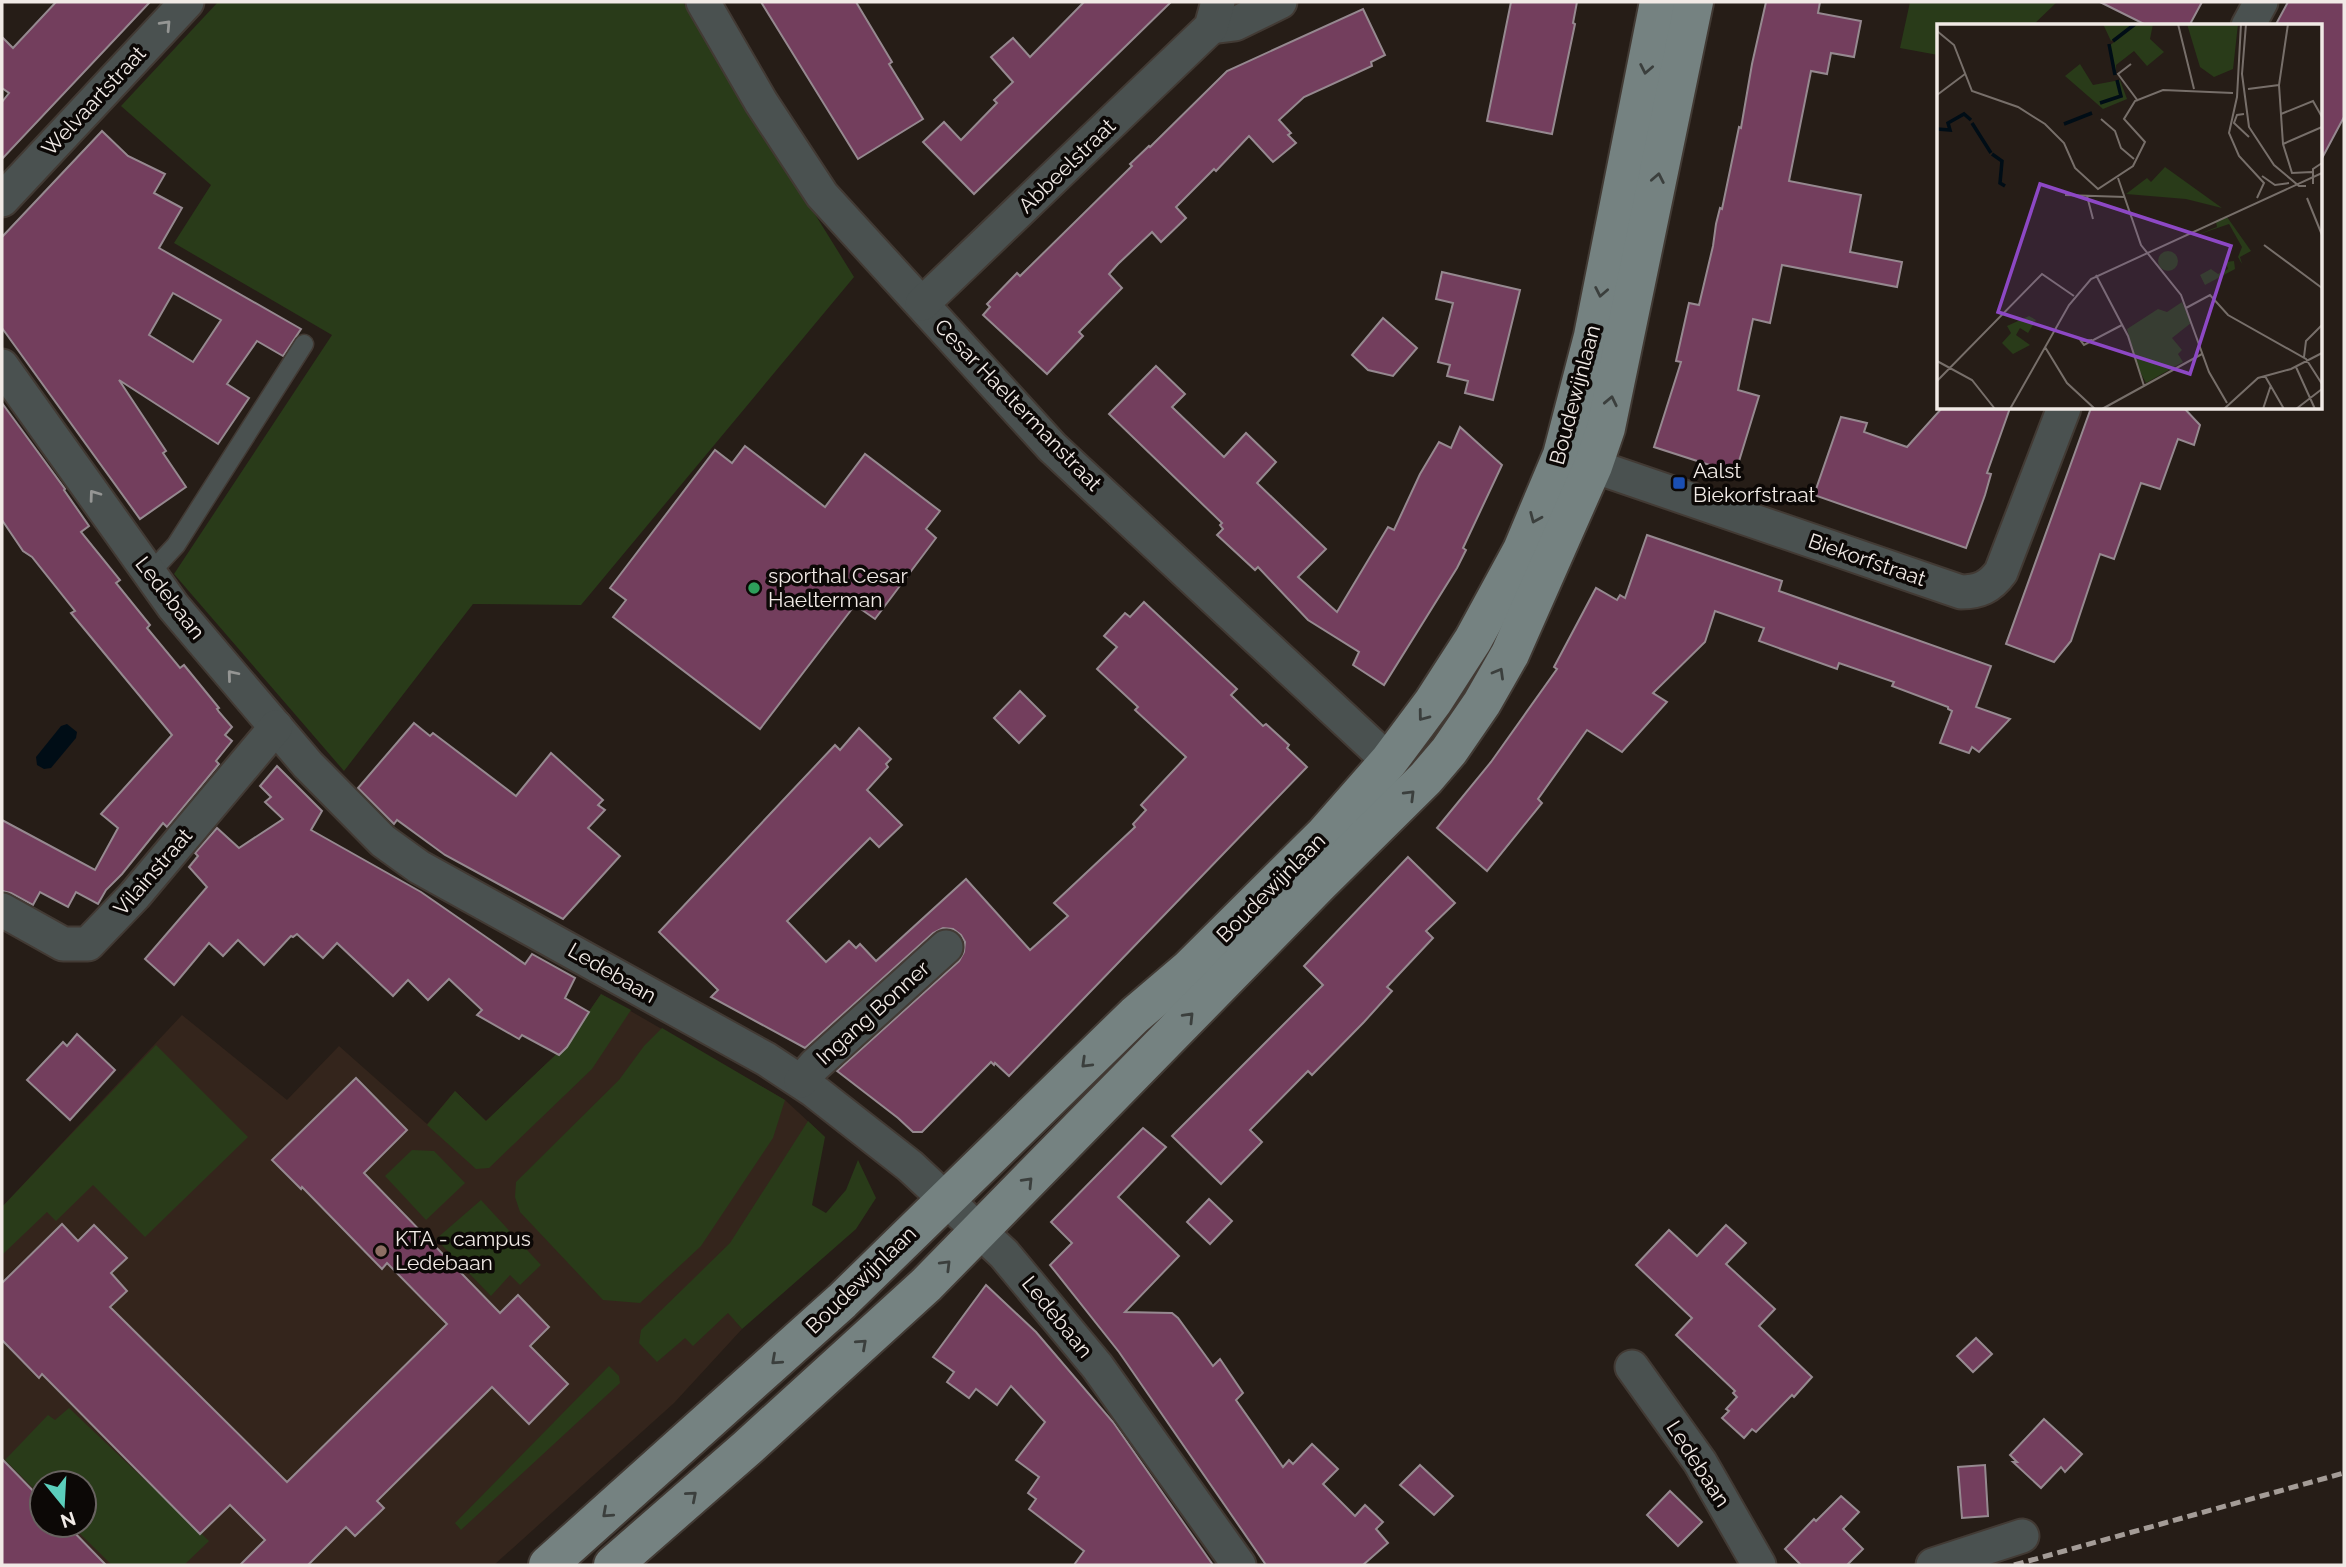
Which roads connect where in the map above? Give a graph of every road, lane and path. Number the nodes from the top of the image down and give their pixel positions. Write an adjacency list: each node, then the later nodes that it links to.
1 (187, 2): 9 (street, Welvaartstraat, one-way to 1)
2 (703, 2): 10 (street, Cesar Haeltermanstraat)
3 (1280, 2): 7 (street, Abbeelstraat)
4 (1660, 2): 14 (main road, Boudewijnlaan, one-way to 14)
5 (1694, 2): 14 (main road, Boudewijnlaan, one-way to 5)
6 (2261, 2): 8 (street)
7 (1215, 15): 10 (street, Abbeelstraat)
8 (2249, 24)
9 (2, 200)
10 (922, 304): 17 (street, Cesar Haeltermanstraat)
11 (304, 344): 15 (lane)
12 (2, 366): 15 (street, Ledebaan, one-way to 12)
13 (2063, 410): 14 (street, Biekorfstraat)
14 (1577, 461): 17 (main road, Boudewijnlaan, one-way to 17); 22 (main road, Boudewijnlaan, one-way to 14)
15 (150, 573): 16 (street, Ledebaan, one-way to 15)
16 (276, 727): 18 (street, Vilainstraat); 20 (street, Ledebaan)
17 (1389, 761): 21 (main road, Boudewijnlaan, one-way to 21)
18 (2, 910)
19 (946, 947): 20 (street, Ingang Bonner)
20 (801, 1081): 21 (street, Ledebaan)
21 (946, 1199): 22 (street, Ledebaan); 25 (main road, Boudewijnlaan, one-way to 25)
22 (980, 1231): 26 (main road, Boudewijnlaan, one-way to 22); 27 (street, Ledebaan)
23 (1632, 1367): 28 (street, Ledebaan)
24 (2022, 1536): 29 (street)
25 (548, 1565)
26 (613, 1565)
27 (1239, 1565)
28 (1759, 1565)
29 (1933, 1565)

